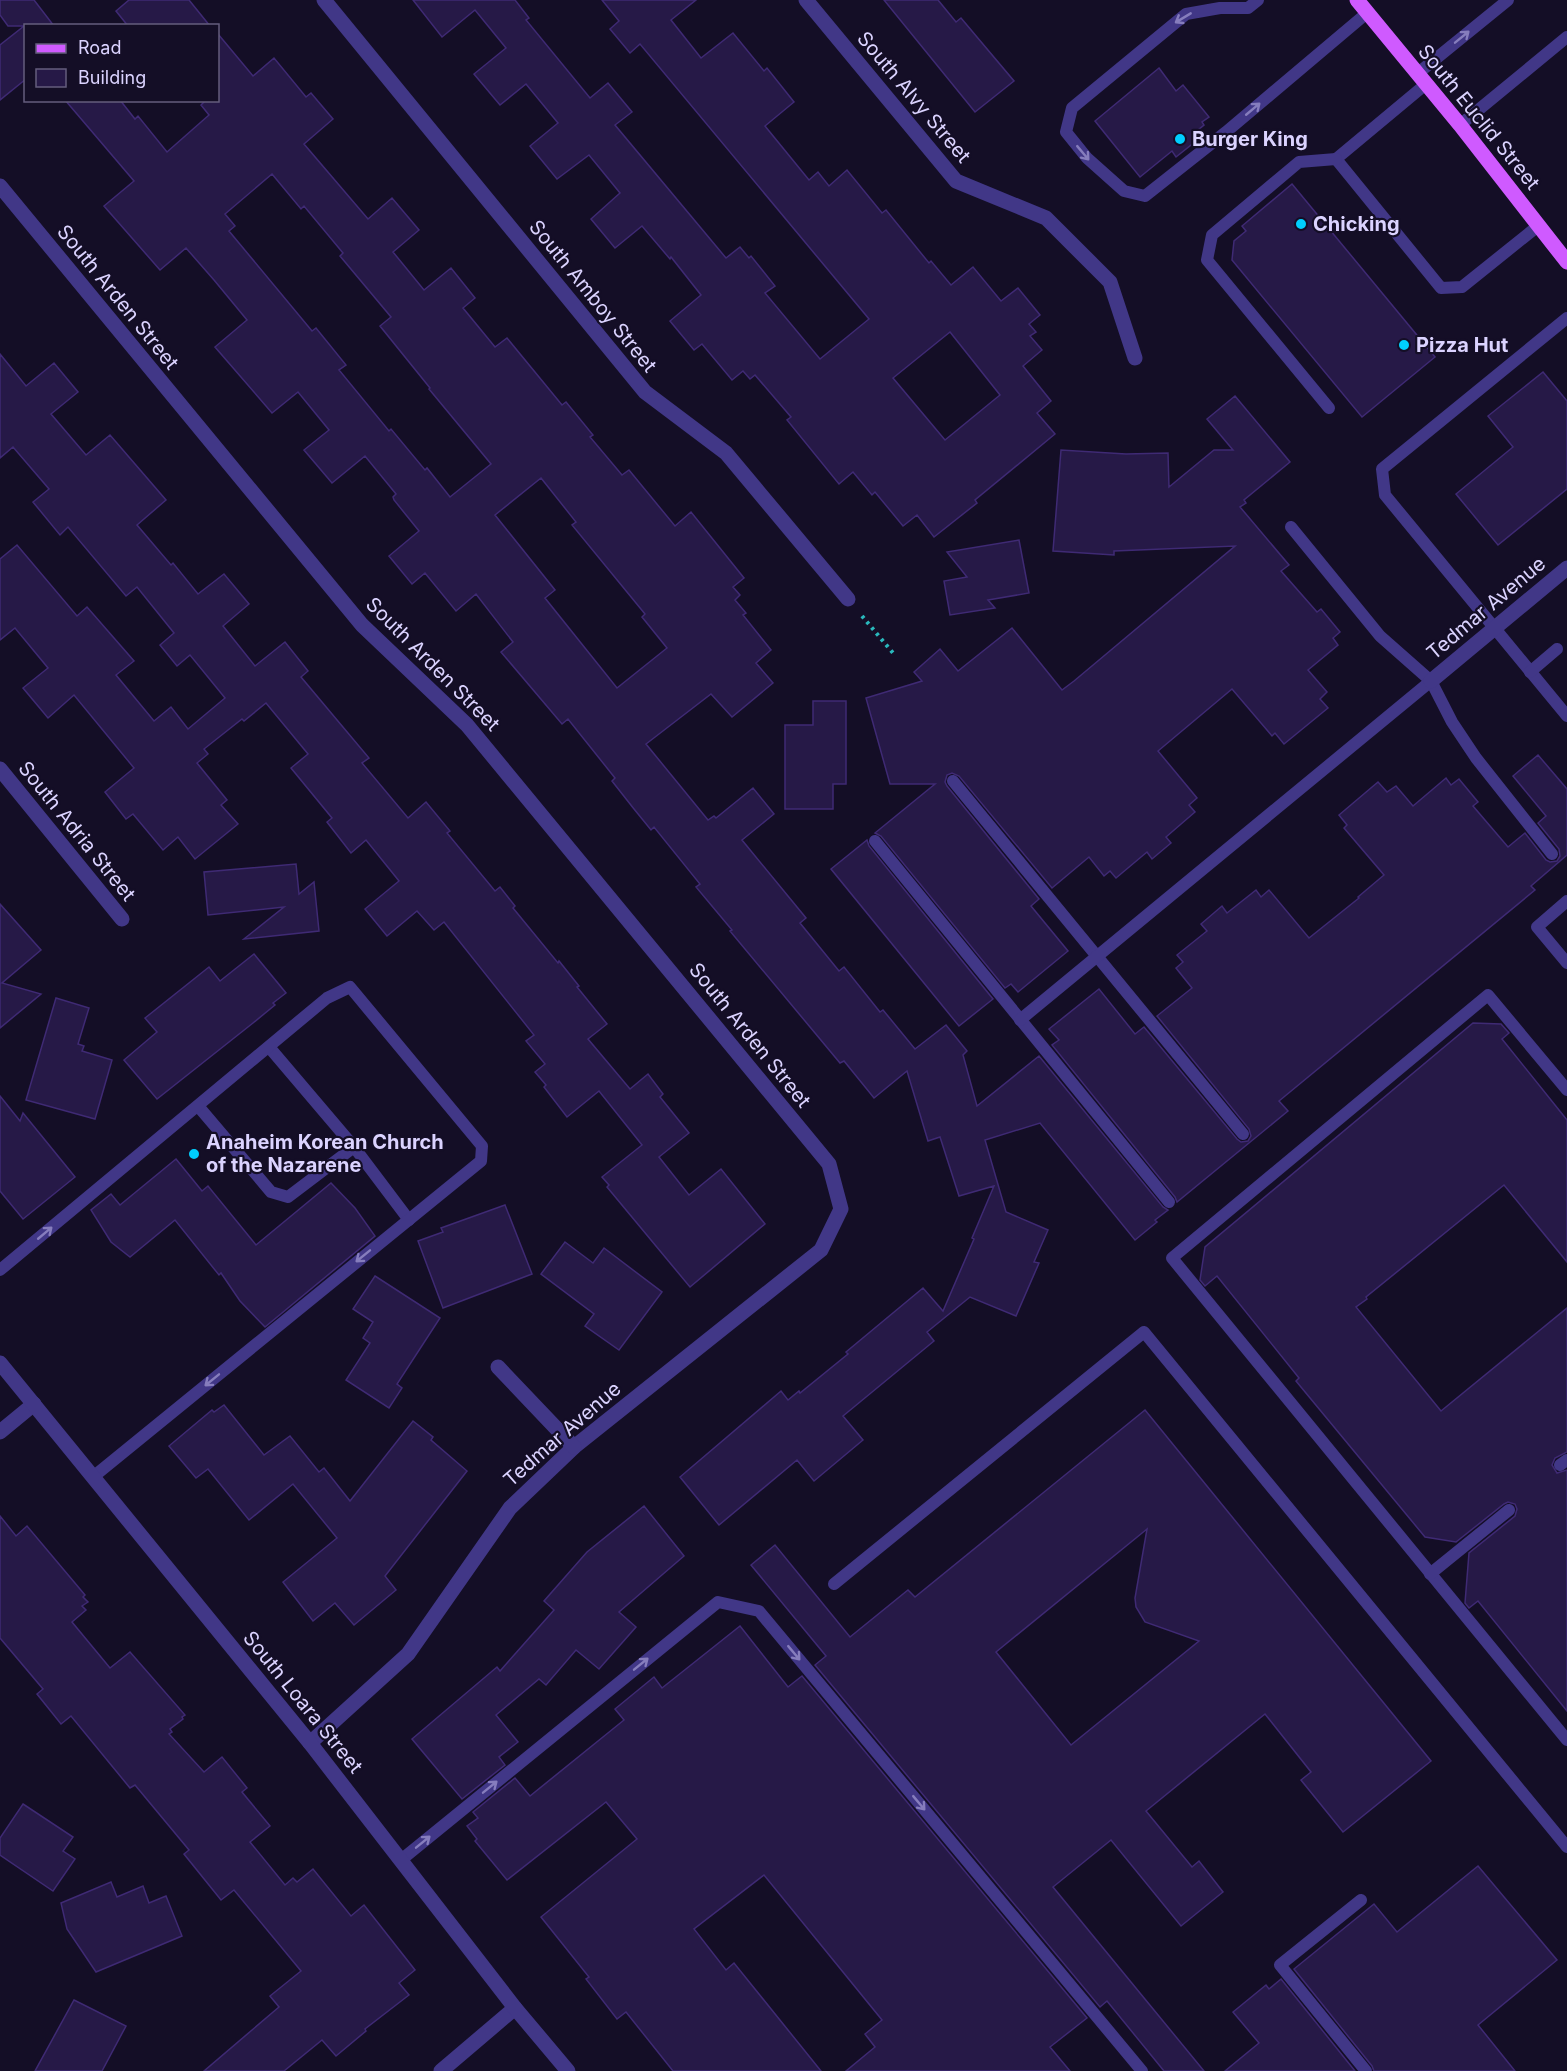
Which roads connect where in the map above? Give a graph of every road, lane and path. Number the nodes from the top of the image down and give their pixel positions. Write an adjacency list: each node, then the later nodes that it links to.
1 (324, 0): 19 (street, South Amboy Street)
2 (806, 0): 15 (street, South Alvy Street)
3 (1258, 0): 6 (lane, one-way to 6)
4 (1357, 0): 6 (main road, South Euclid Street)
5 (1508, 0): 8 (lane, one-way to 5)
6 (1367, 13): 8 (main road, South Euclid Street)
7 (1567, 37): 9 (lane)
8 (1421, 79): 9 (main road, South Euclid Street); 10 (lane)
9 (1460, 125): 12 (main road, South Euclid Street)
10 (1336, 159): 12 (lane); 16 (lane)
11 (0, 186): 41 (street, South Arden Street)
12 (1538, 226): 13 (main road, South Euclid Street)
13 (1567, 261)
14 (1567, 318): 20 (lane)
15 (1135, 358)
16 (1329, 408)
17 (1291, 527): 24 (lane)
18 (1567, 568): 20 (street, Tedmar Avenue)
19 (848, 599): 22 (path)
20 (1494, 628): 23 (lane); 24 (street, Tedmar Avenue)
21 (1557, 649): 23 (lane)
22 (893, 653)
23 (1530, 672): 25 (lane)
24 (1431, 681): 29 (lane); 32 (lane)
25 (1567, 716)
26 (0, 769): 31 (street, South Adria Street)
27 (952, 780): 32 (lane)
28 (875, 841): 34 (lane)
29 (1552, 854)
30 (1567, 901): 33 (lane)
31 (122, 919)
32 (1097, 956): 34 (lane); 38 (lane)
33 (1567, 963)
34 (1020, 1020): 40 (lane)
35 (269, 1047): 37 (lane); 39 (lane); 42 (lane)
36 (1567, 1090): 51 (lane)
37 (198, 1106): 39 (lane); 43 (lane, one-way to 37)
38 (1244, 1134)
39 (354, 1147): 42 (lane)
40 (1169, 1202)
41 (841, 1209): 48 (street, Tedmar Avenue)
42 (409, 1220): 49 (lane, one-way to 49)
43 (0, 1270)
44 (0, 1363): 46 (street, South Loara Street)
45 (498, 1367): 48 (street)
46 (34, 1404): 47 (street); 49 (street, South Loara Street)
47 (0, 1432)
48 (574, 1447): 54 (street, Tedmar Avenue)
49 (93, 1477): 54 (street, South Loara Street)
50 (1509, 1510): 51 (lane)
51 (1430, 1574): 53 (lane)
52 (834, 1584): 55 (lane)
53 (1567, 1740)
54 (310, 1743): 56 (street, South Loara Street)
55 (1567, 1847)
56 (400, 1860): 58 (street, South Loara Street); 61 (lane, one-way to 61)
57 (1361, 1900): 62 (lane)
58 (515, 2008): 59 (street); 60 (street, South Loara Street)
59 (441, 2071)
60 (568, 2071)
61 (1142, 2071)
62 (1366, 2071)

